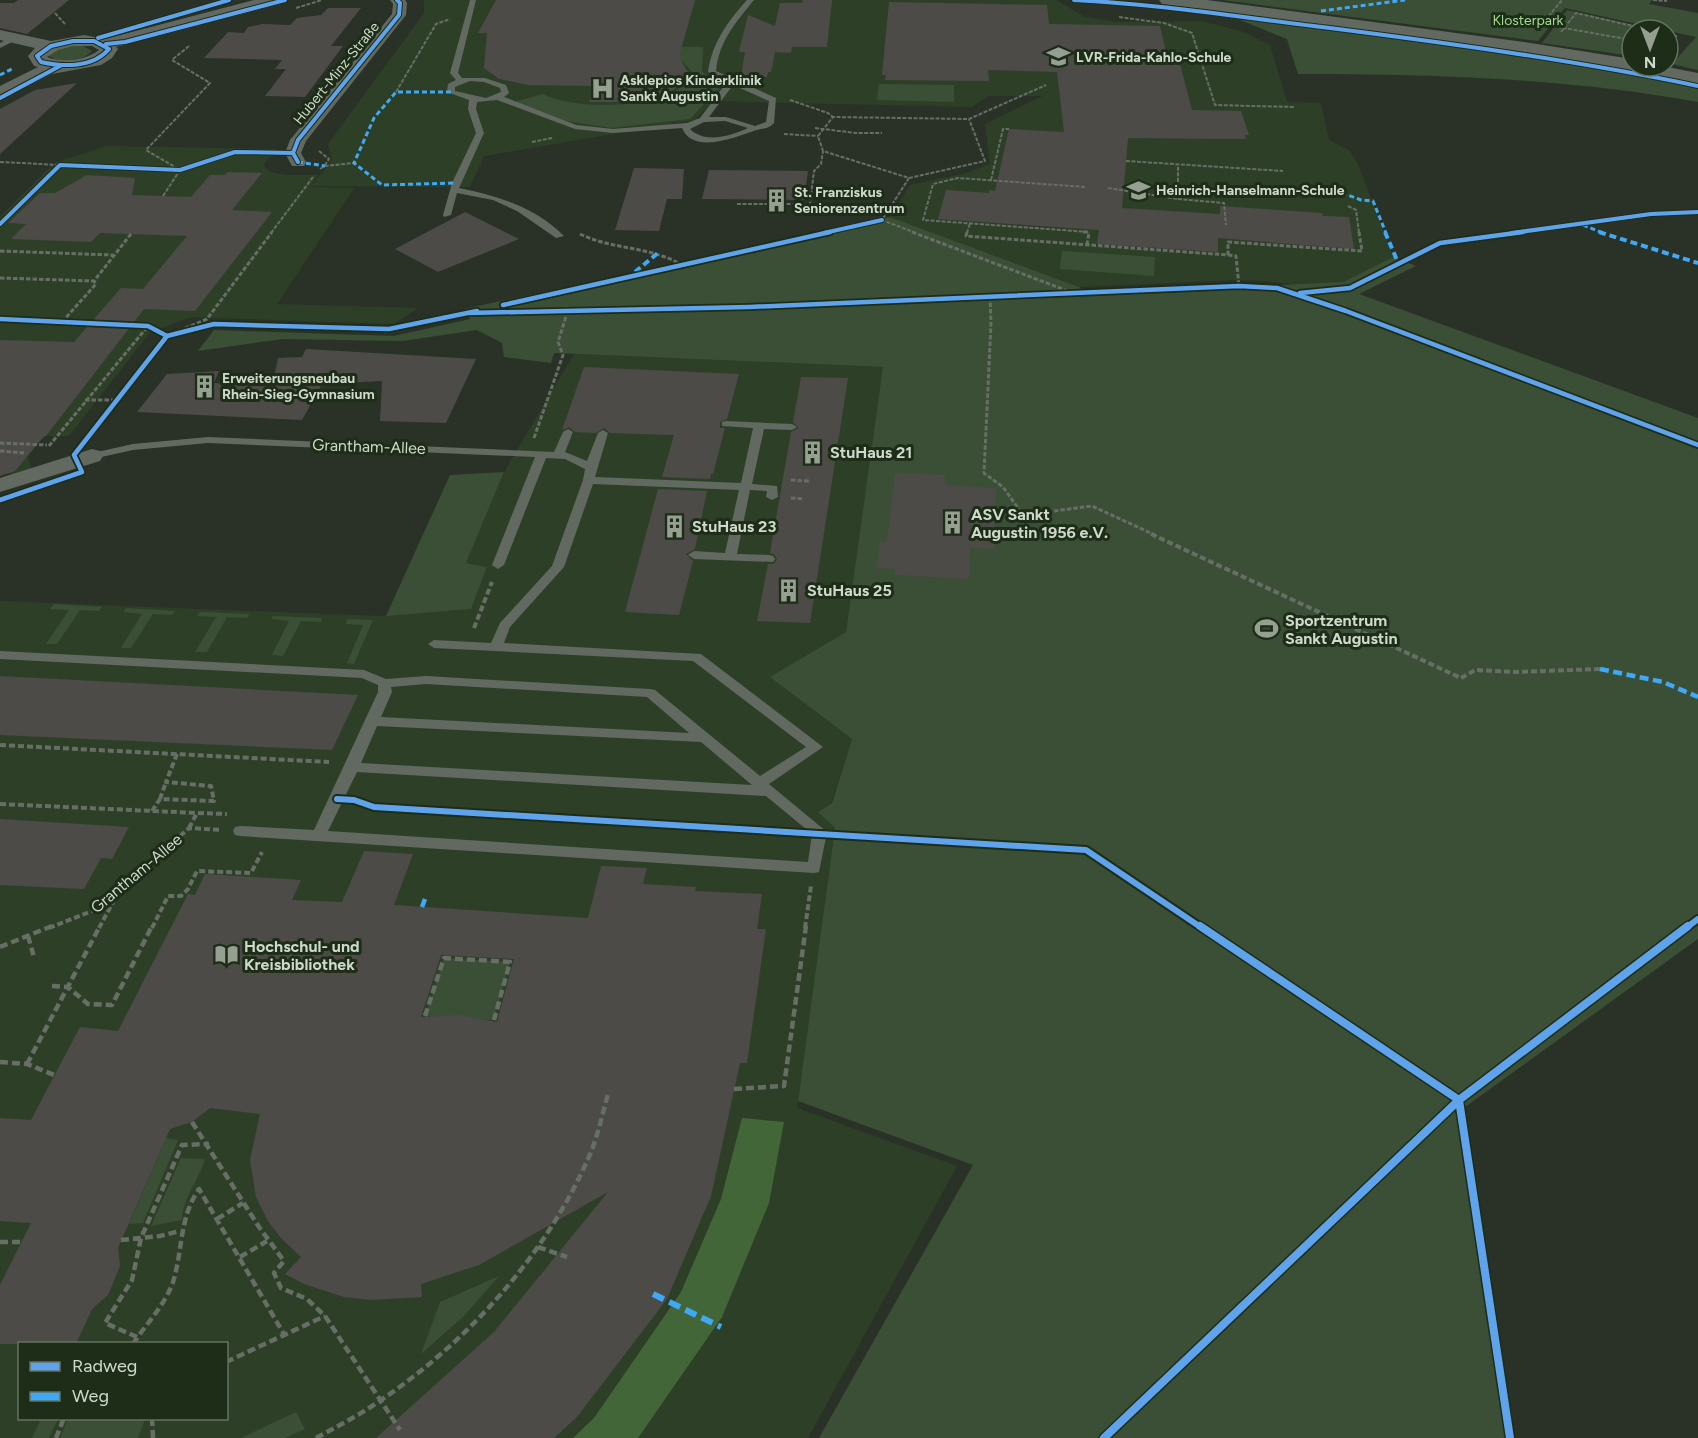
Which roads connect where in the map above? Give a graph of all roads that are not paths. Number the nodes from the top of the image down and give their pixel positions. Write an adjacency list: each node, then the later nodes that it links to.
1 (247, 0): 8 (street)
2 (275, 0): 8 (street)
3 (397, 0): 25 (street, Hubert-Minz-Straße)
4 (473, 0): 17 (lane)
5 (752, 0): 18 (lane)
6 (1168, 0): 12 (street)
7 (9, 36): 9 (lane); 10 (street)
8 (97, 42): 10 (street); 13 (street)
9 (0, 46)
10 (51, 46): 11 (street)
11 (38, 61): 13 (street); 16 (street)
12 (1620, 64)
13 (60, 66): 19 (street)
14 (1680, 75): 15 (street)
15 (1698, 79)
16 (0, 81)
17 (460, 81): 20 (lane); 21 (lane)
18 (731, 82): 22 (lane); 24 (lane)
19 (0, 94)
20 (500, 98): 21 (lane); 23 (lane)
21 (473, 100): 26 (lane)
22 (703, 120): 23 (lane); 24 (lane)
23 (688, 125): 24 (lane)
24 (760, 128)
25 (298, 162)
26 (454, 190): 27 (lane); 28 (lane)
27 (447, 215)
28 (559, 236)
29 (726, 424): 30 (lane)
30 (759, 426): 31 (lane); 40 (lane)
31 (792, 427)
32 (568, 432): 35 (lane)
33 (603, 433): 37 (lane)
34 (542, 454): 35 (lane, Grantham-Allee); 36 (lane, Grantham-Allee); 45 (lane)
35 (558, 455): 37 (lane, Grantham-Allee)
36 (92, 456): 39 (street, Grantham-Allee)
37 (591, 467): 38 (lane)
38 (590, 480): 40 (lane); 47 (lane)
39 (0, 485)
40 (746, 487): 41 (lane); 43 (lane)
41 (773, 488)
42 (694, 555): 43 (lane)
43 (730, 557): 44 (lane)
44 (769, 559)
45 (498, 565)
46 (434, 644): 47 (lane)
47 (496, 647): 53 (lane)
48 (0, 655): 49 (lane)
49 (384, 683): 50 (lane); 51 (lane)
50 (372, 721): 51 (lane); 52 (lane)
51 (704, 738): 53 (lane)
52 (352, 767): 53 (lane); 55 (lane)
53 (764, 787): 55 (lane)
54 (240, 831): 55 (lane)
55 (319, 836)

